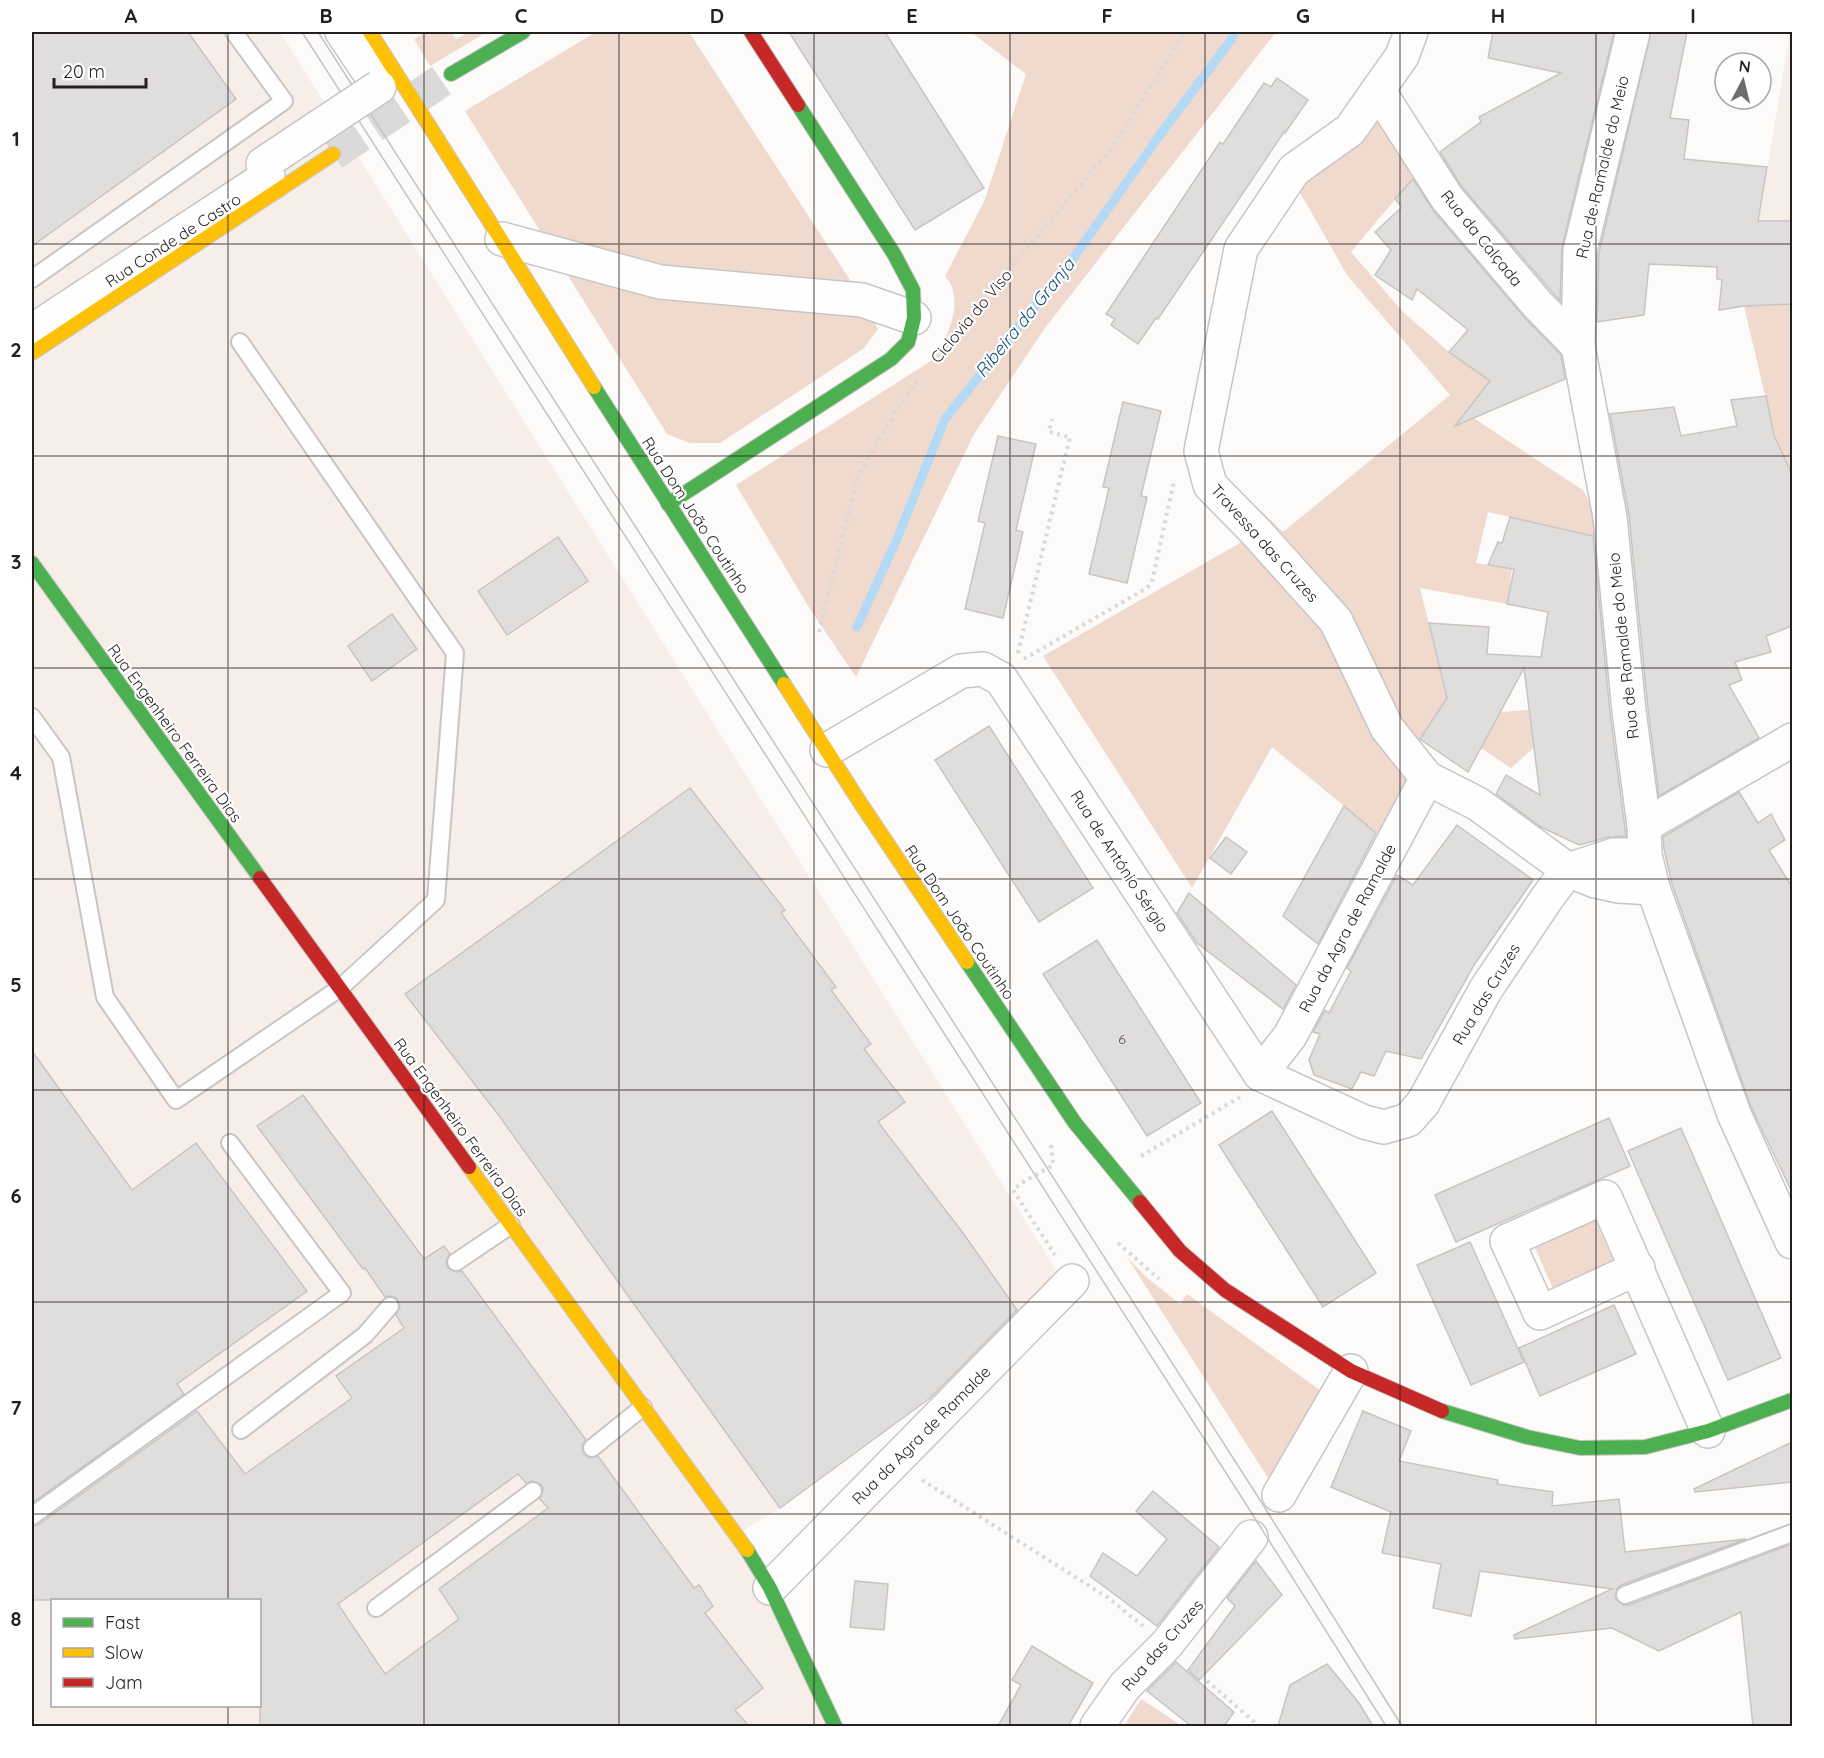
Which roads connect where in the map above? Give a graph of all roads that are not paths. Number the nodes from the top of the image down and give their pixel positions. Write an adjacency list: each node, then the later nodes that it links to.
1 (234, 32): 12 (lane)
2 (342, 32): 10 (street, bridge)
3 (370, 32): 11 (street, Rua Dom João Coutinho)
4 (523, 32): 8 (street)
5 (751, 32): 13 (street)
6 (1411, 32): 9 (street, Travessa das Cruzes)
7 (1633, 32): 16 (street, Rua de Ramalde do Meio)
8 (451, 74)
9 (1378, 90): 16 (street, Rua da Calçada); 23 (street, Travessa das Cruzes)
10 (325, 141): 14 (street); 17 (street, Rua Conde de Castro)
11 (502, 239): 13 (street); 18 (street, Rua Dom João Coutinho)
12 (32, 279)
13 (914, 318): 18 (street)
14 (32, 332)
15 (240, 342): 27 (lane)
16 (1578, 346): 24 (street, Rua de Ramalde do Meio)
17 (32, 353)
18 (668, 504): 22 (street, Rua Dom João Coutinho)
19 (32, 563): 27 (street, Rua Engenheiro Ferreira Dias)
20 (32, 717): 27 (lane)
21 (1792, 740): 24 (street)
22 (827, 750): 28 (street, Rua de António Sérgio); 36 (street, Rua Dom João Coutinho)
23 (1427, 778): 25 (street, Travessa das Cruzes); 28 (street, Rua da Agra de Ramalde)
24 (1645, 840): 25 (street); 26 (street, Rua de Ramalde do Meio)
25 (1568, 870): 26 (street); 28 (street, Rua das Cruzes)
26 (1653, 888): 31 (street, Rua de Ramalde do Meio)
27 (340, 988): 30 (street, Rua Engenheiro Ferreira Dias)
28 (1260, 1074)
29 (230, 1143): 44 (lane)
30 (511, 1225): 32 (lane); 38 (street, Rua Engenheiro Ferreira Dias)
31 (1792, 1242)
32 (456, 1262)
33 (1638, 1268): 40 (street)
34 (1072, 1281): 47 (street, Rua da Agra de Ramalde)
35 (390, 1306): 39 (lane)
36 (1351, 1371): 40 (street, Rua Dom João Coutinho); 43 (street)
37 (1792, 1400): 40 (street, Rua Dom João Coutinho)
38 (644, 1407): 41 (lane); 47 (street, Rua Engenheiro Ferreira Dias)
39 (241, 1430)
40 (1708, 1431)
41 (592, 1448)
42 (533, 1491): 49 (lane)
43 (1280, 1495)
44 (32, 1516)
45 (1792, 1533): 48 (lane)
46 (1251, 1537): 51 (street, Rua das Cruzes)
47 (770, 1588): 50 (street, Rua Engenheiro Ferreira Dias)
48 (1625, 1595)
49 (376, 1608)
50 (835, 1726)
51 (1097, 1726)

